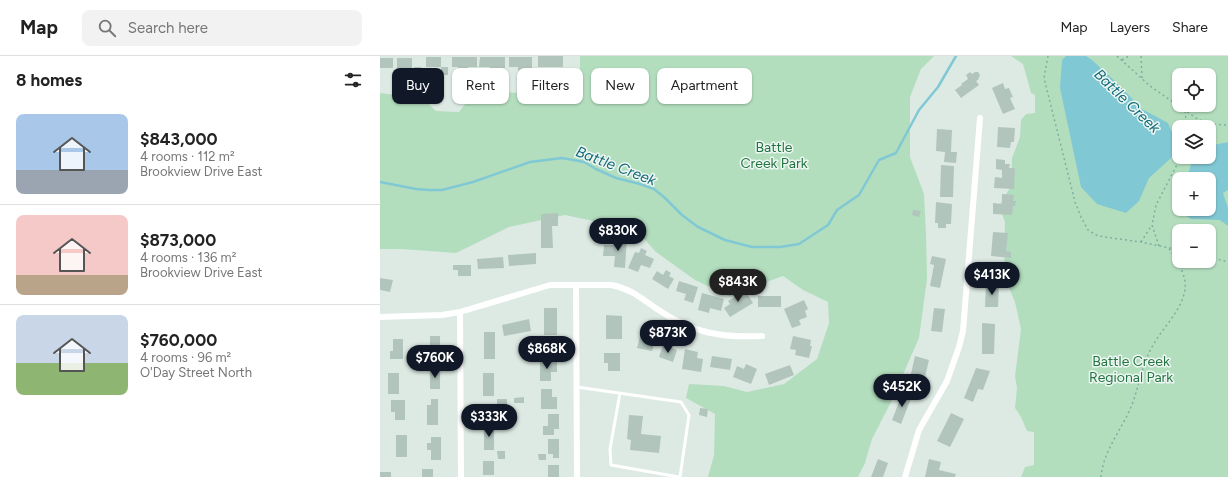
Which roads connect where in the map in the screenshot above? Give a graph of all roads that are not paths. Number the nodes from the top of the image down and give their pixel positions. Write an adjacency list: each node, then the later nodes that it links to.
1 (980, 118): 11 (street)
2 (576, 286): 3 (street); 5 (street); 6 (street)
3 (460, 312): 4 (street); 8 (street)
4 (380, 317)
5 (762, 336)
6 (577, 387): 7 (lane); 9 (street)
7 (620, 393): 10 (lane); 10 (lane)
8 (461, 477)
9 (577, 477)
10 (679, 477)
11 (905, 477)

